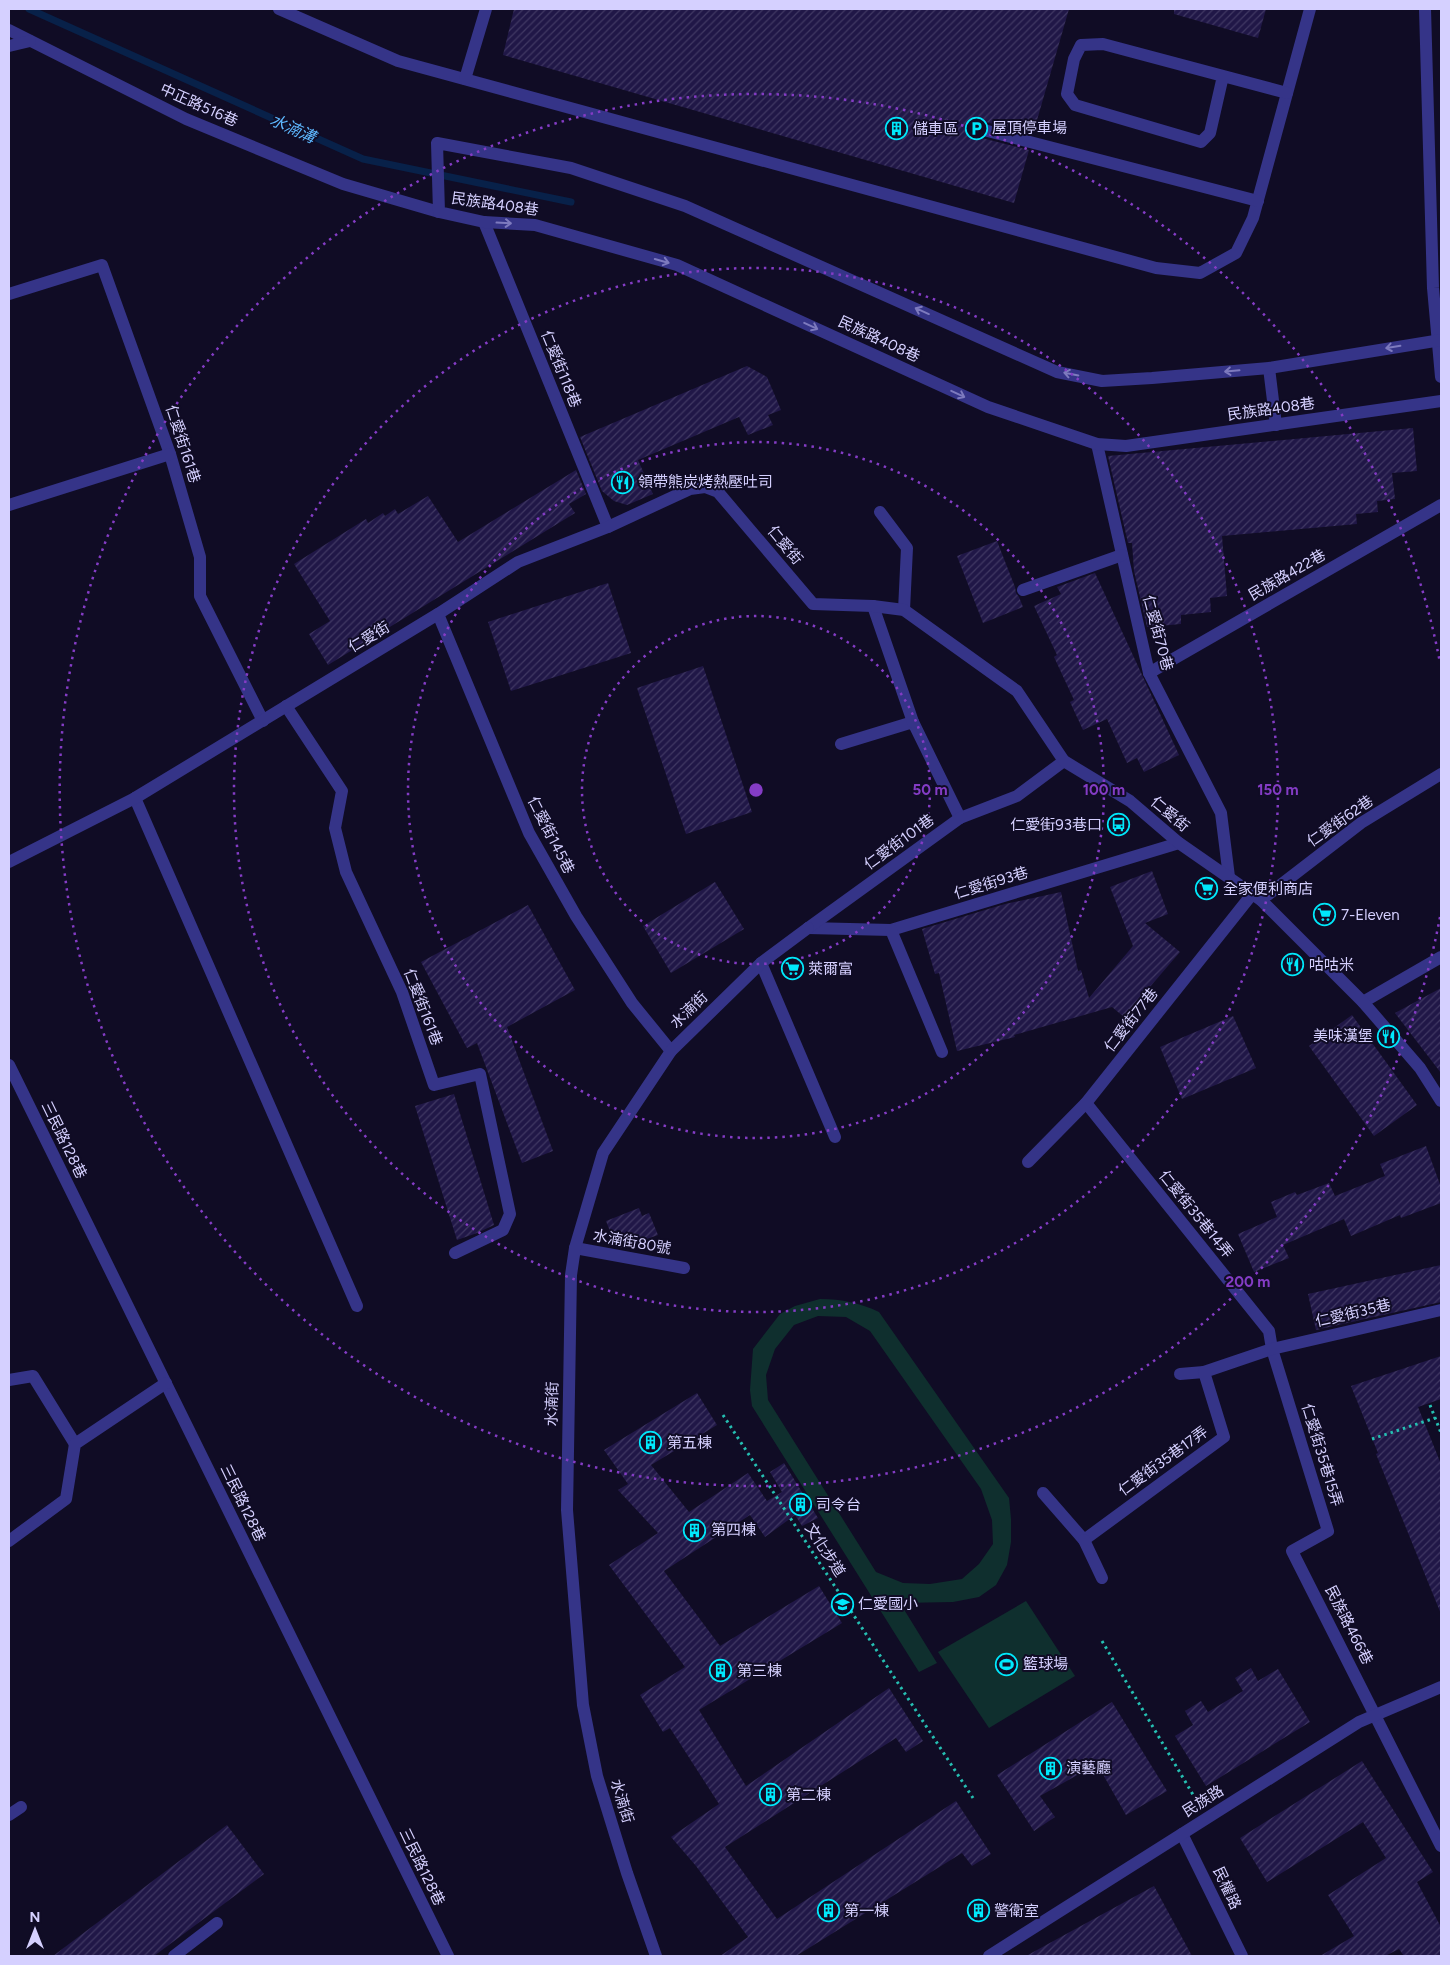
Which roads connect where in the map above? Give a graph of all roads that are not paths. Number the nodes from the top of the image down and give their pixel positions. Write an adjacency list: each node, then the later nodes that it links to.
1 (279, 9): 9 (street)
2 (486, 9): 9 (street)
3 (1310, 9): 10 (street)
4 (1425, 9): 16 (street)
5 (9, 30): 6 (street, 中正路516巷)
6 (30, 41): 7 (street); 13 (street, 中正路516巷)
7 (9, 46)
8 (1223, 76): 8 (street); 10 (street)
9 (465, 79): 12 (street)
10 (1287, 92): 12 (street)
11 (976, 128): 12 (street)
12 (1258, 201)
13 (439, 212): 14 (street, 民族路408巷); 17 (street, 民族路408巷, one-way to 13)
14 (484, 222): 21 (street, 民族路408巷, one-way to 21); 26 (street, 仁愛街118巷)
15 (9, 294): 22 (street, 仁愛街161巷)
16 (1439, 340): 17 (street, 民族路408巷, one-way to 17); 18 (street)
17 (1269, 368): 20 (street)
18 (1441, 377)
19 (1441, 402): 20 (street, 民族路408巷)
20 (1276, 425): 21 (street, 民族路408巷)
21 (1098, 444): 27 (street, 仁愛街70巷)
22 (170, 454): 23 (street); 34 (street, 仁愛街161巷)
23 (9, 504)
24 (1441, 504): 32 (street, 民族路422巷)
25 (880, 512): 30 (street)
26 (608, 527): 29 (street, 仁愛街); 31 (street, 仁愛街)
27 (1122, 555): 28 (street); 32 (street, 仁愛街70巷)
28 (1023, 590)
29 (873, 606): 30 (street, 仁愛街); 35 (street)
30 (904, 610): 37 (street, 仁愛街)
31 (438, 614): 33 (street, 仁愛街); 50 (street, 仁愛街145巷)
32 (1149, 673): 43 (street, 仁愛街70巷)
33 (286, 706): 34 (street, 仁愛街); 58 (street, 仁愛街161巷)
34 (263, 721): 39 (street, 仁愛街)
35 (914, 722): 36 (street); 40 (street)
36 (841, 744)
37 (1064, 761): 40 (street, 仁愛街101巷); 41 (street, 仁愛街)
38 (1441, 774): 44 (street, 仁愛街62巷)
39 (135, 798): 42 (street, 仁愛街); 60 (street)
40 (960, 818): 45 (street, 仁愛街101巷)
41 (1179, 843): 43 (street, 仁愛街); 46 (street, 仁愛街93巷)
42 (9, 862)
43 (1229, 877): 44 (street, 仁愛街)
44 (1257, 896): 49 (street, 仁愛街); 54 (street, 仁愛街77巷)
45 (808, 928): 46 (street, 仁愛街93巷); 48 (street, 水湳街)
46 (891, 930): 51 (street)
47 (1441, 957): 49 (street)
48 (761, 963): 50 (street, 水湳街); 55 (street)
49 (1363, 1002): 53 (street, 仁愛街)
50 (672, 1051): 57 (street, 水湳街)
51 (942, 1052)
52 (9, 1065): 66 (street, 三民路128巷)
53 (1441, 1101)
54 (1086, 1103): 56 (street, 仁愛街77巷); 62 (street, 仁愛街35巷14弄)
55 (835, 1137)
56 (1028, 1162)
57 (575, 1248): 59 (street, 水湳街80號); 82 (street, 水湳街)
58 (456, 1253)
59 (684, 1268)
60 (357, 1306)
61 (1441, 1310): 62 (street, 仁愛街35巷)
62 (1272, 1349): 63 (street); 71 (street, 仁愛街35巷15弄)
63 (1204, 1372): 64 (street); 69 (street, 仁愛街35巷17弄)
64 (1180, 1374)
65 (9, 1380): 67 (street)
66 (166, 1383): 67 (street); 81 (street, 三民路128巷)
67 (75, 1444): 70 (street)
68 (1043, 1492): 69 (street)
69 (1084, 1540): 72 (street)
70 (9, 1541)
71 (1292, 1551): 74 (street, 民族路466巷)
72 (1102, 1578)
73 (1441, 1687): 74 (street, 民族路)
74 (1376, 1714): 77 (street, 民族路); 78 (street, 民族路466巷)
75 (21, 1806): 76 (street)
76 (9, 1815)
77 (1182, 1834): 83 (street, 民族路); 84 (street, 民權路)
78 (1441, 1846)
79 (217, 1923): 80 (street)
80 (174, 1956)
81 (448, 1956)
82 (656, 1956)
83 (989, 1956)
84 (1242, 1956)

